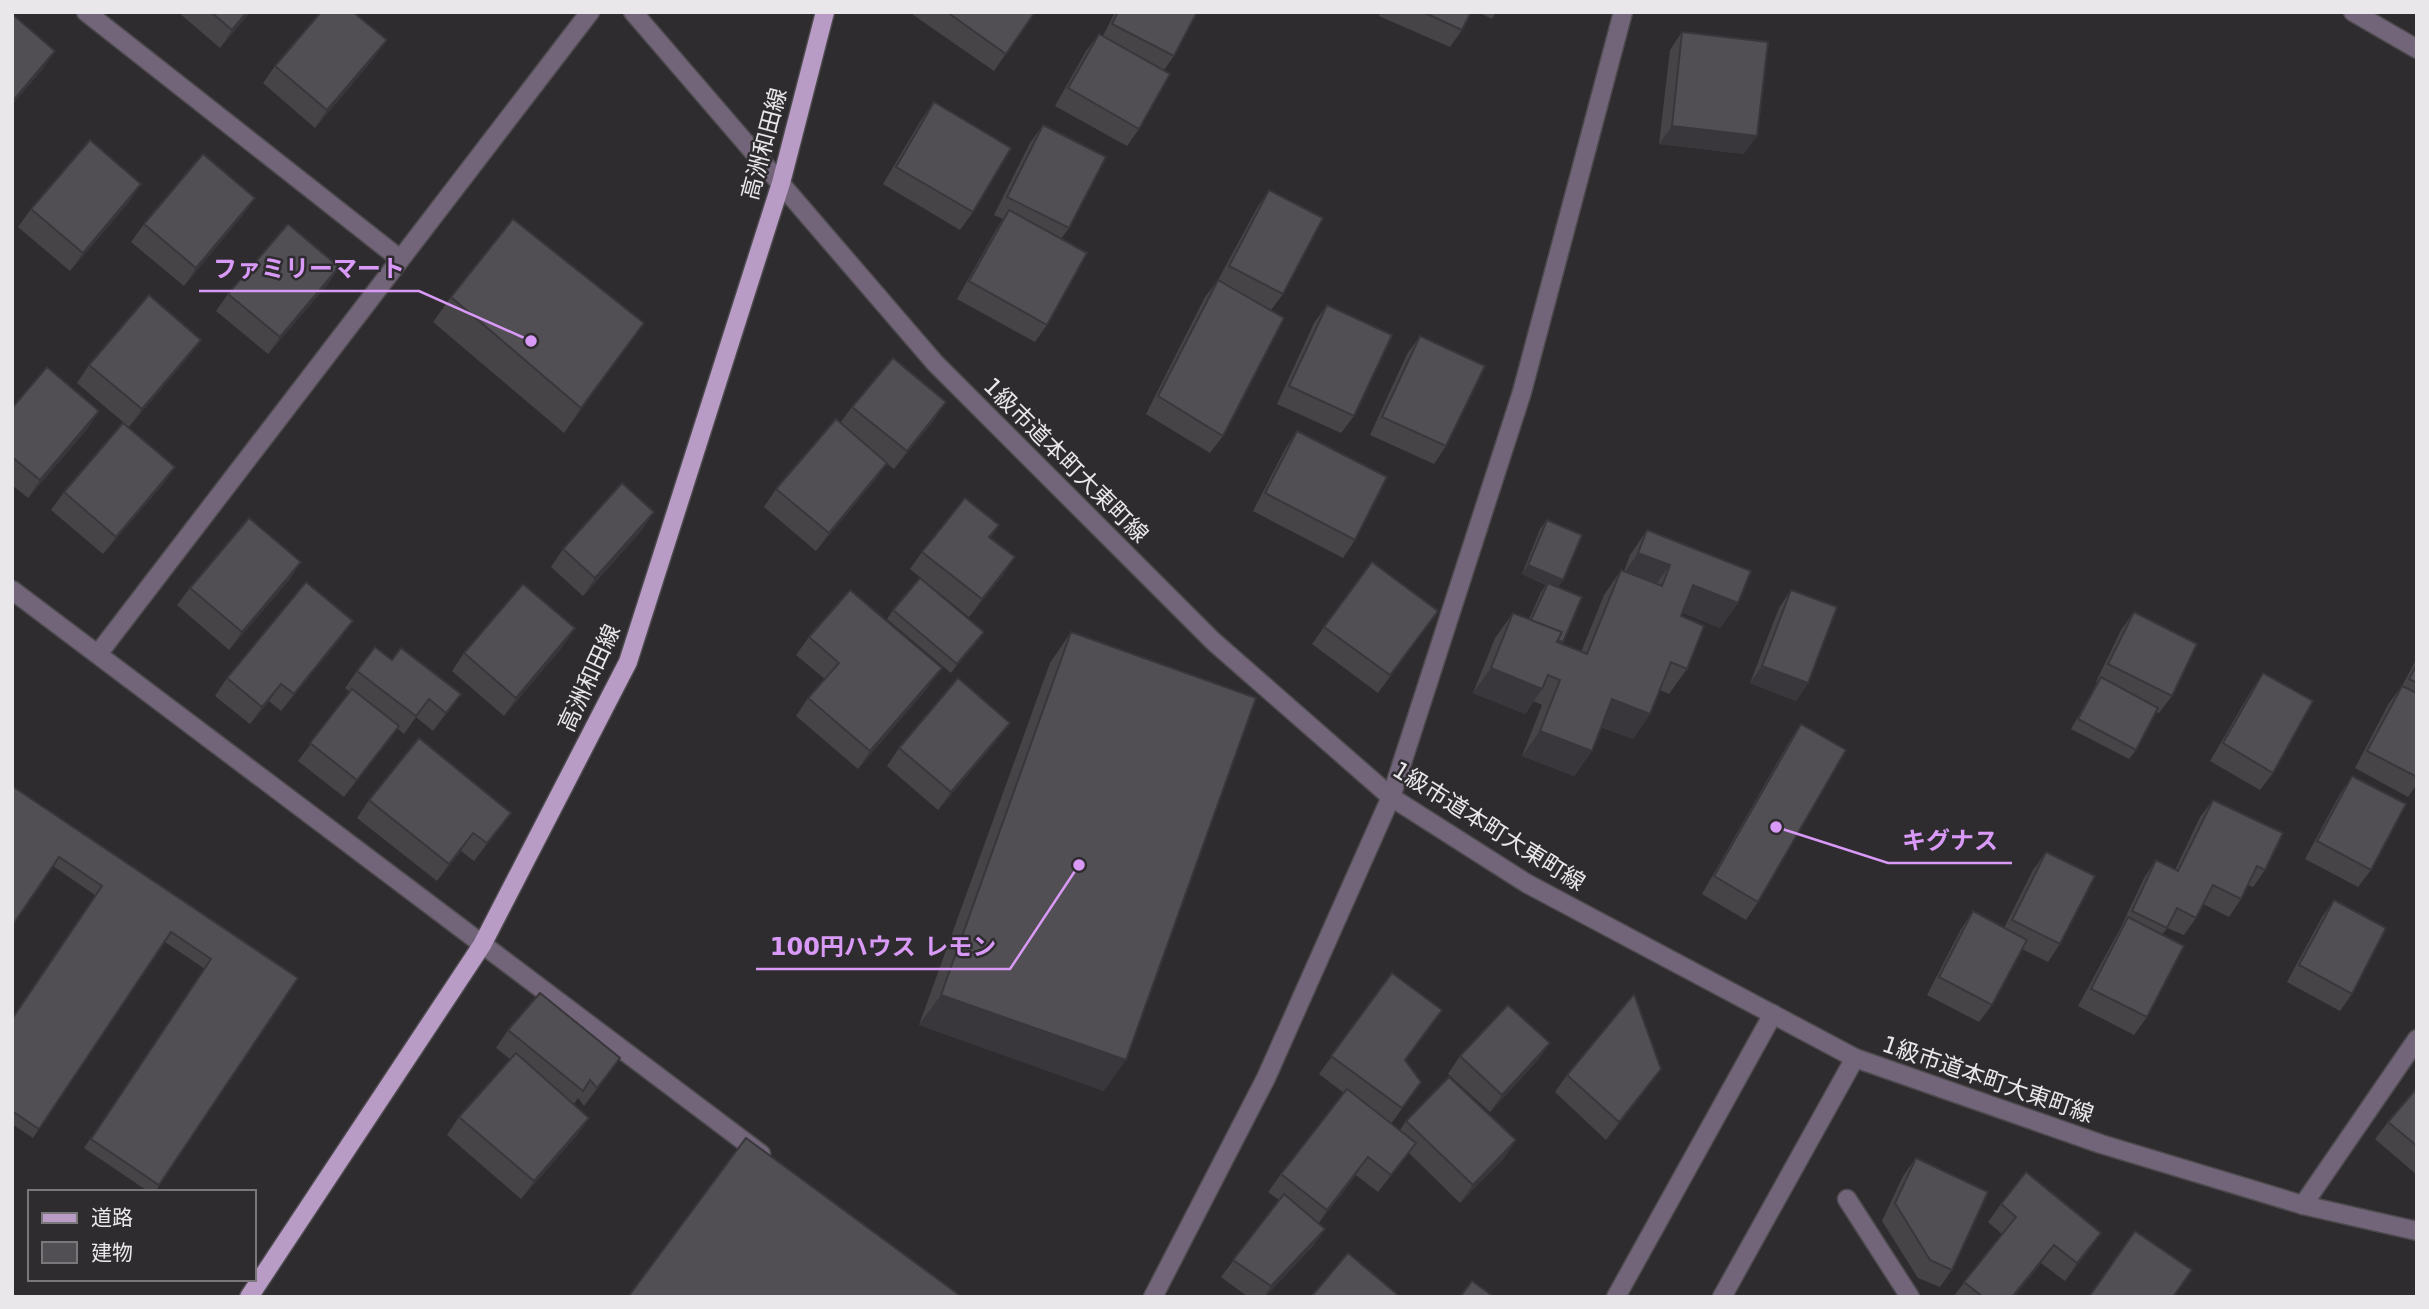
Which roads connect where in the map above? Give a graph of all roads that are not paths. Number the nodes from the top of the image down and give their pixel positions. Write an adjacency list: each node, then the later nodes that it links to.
1 (86, 12): 9 (street)
2 (590, 12): 9 (street)
3 (633, 12): 8 (street, 1級市道本町大東町線)
4 (825, 12): 8 (main road, 高洲和田線)
5 (1623, 12): 12 (street)
6 (2353, 12): 7 (street)
7 (2417, 49)
8 (781, 183): 12 (street, 1級市道本町大東町線); 13 (main road, 高洲和田線)
9 (400, 259): 11 (street)
10 (12, 590): 11 (street)
11 (98, 654): 13 (street)
12 (1391, 797): 14 (street, 1級市道本町大東町線); 22 (street)
13 (482, 944): 17 (street); 21 (main road, 高洲和田線)
14 (1773, 1014): 16 (street, 1級市道本町大東町線); 23 (street)
15 (2417, 1039): 19 (street)
16 (1855, 1058): 19 (street, 1級市道本町大東町線); 24 (street)
17 (772, 1163)
18 (1847, 1199): 25 (street)
19 (2303, 1205): 20 (street, 1級市道本町大東町線)
20 (2417, 1231)
21 (249, 1297)
22 (1153, 1297)
23 (1616, 1297)
24 (1722, 1297)
25 (1910, 1297)

